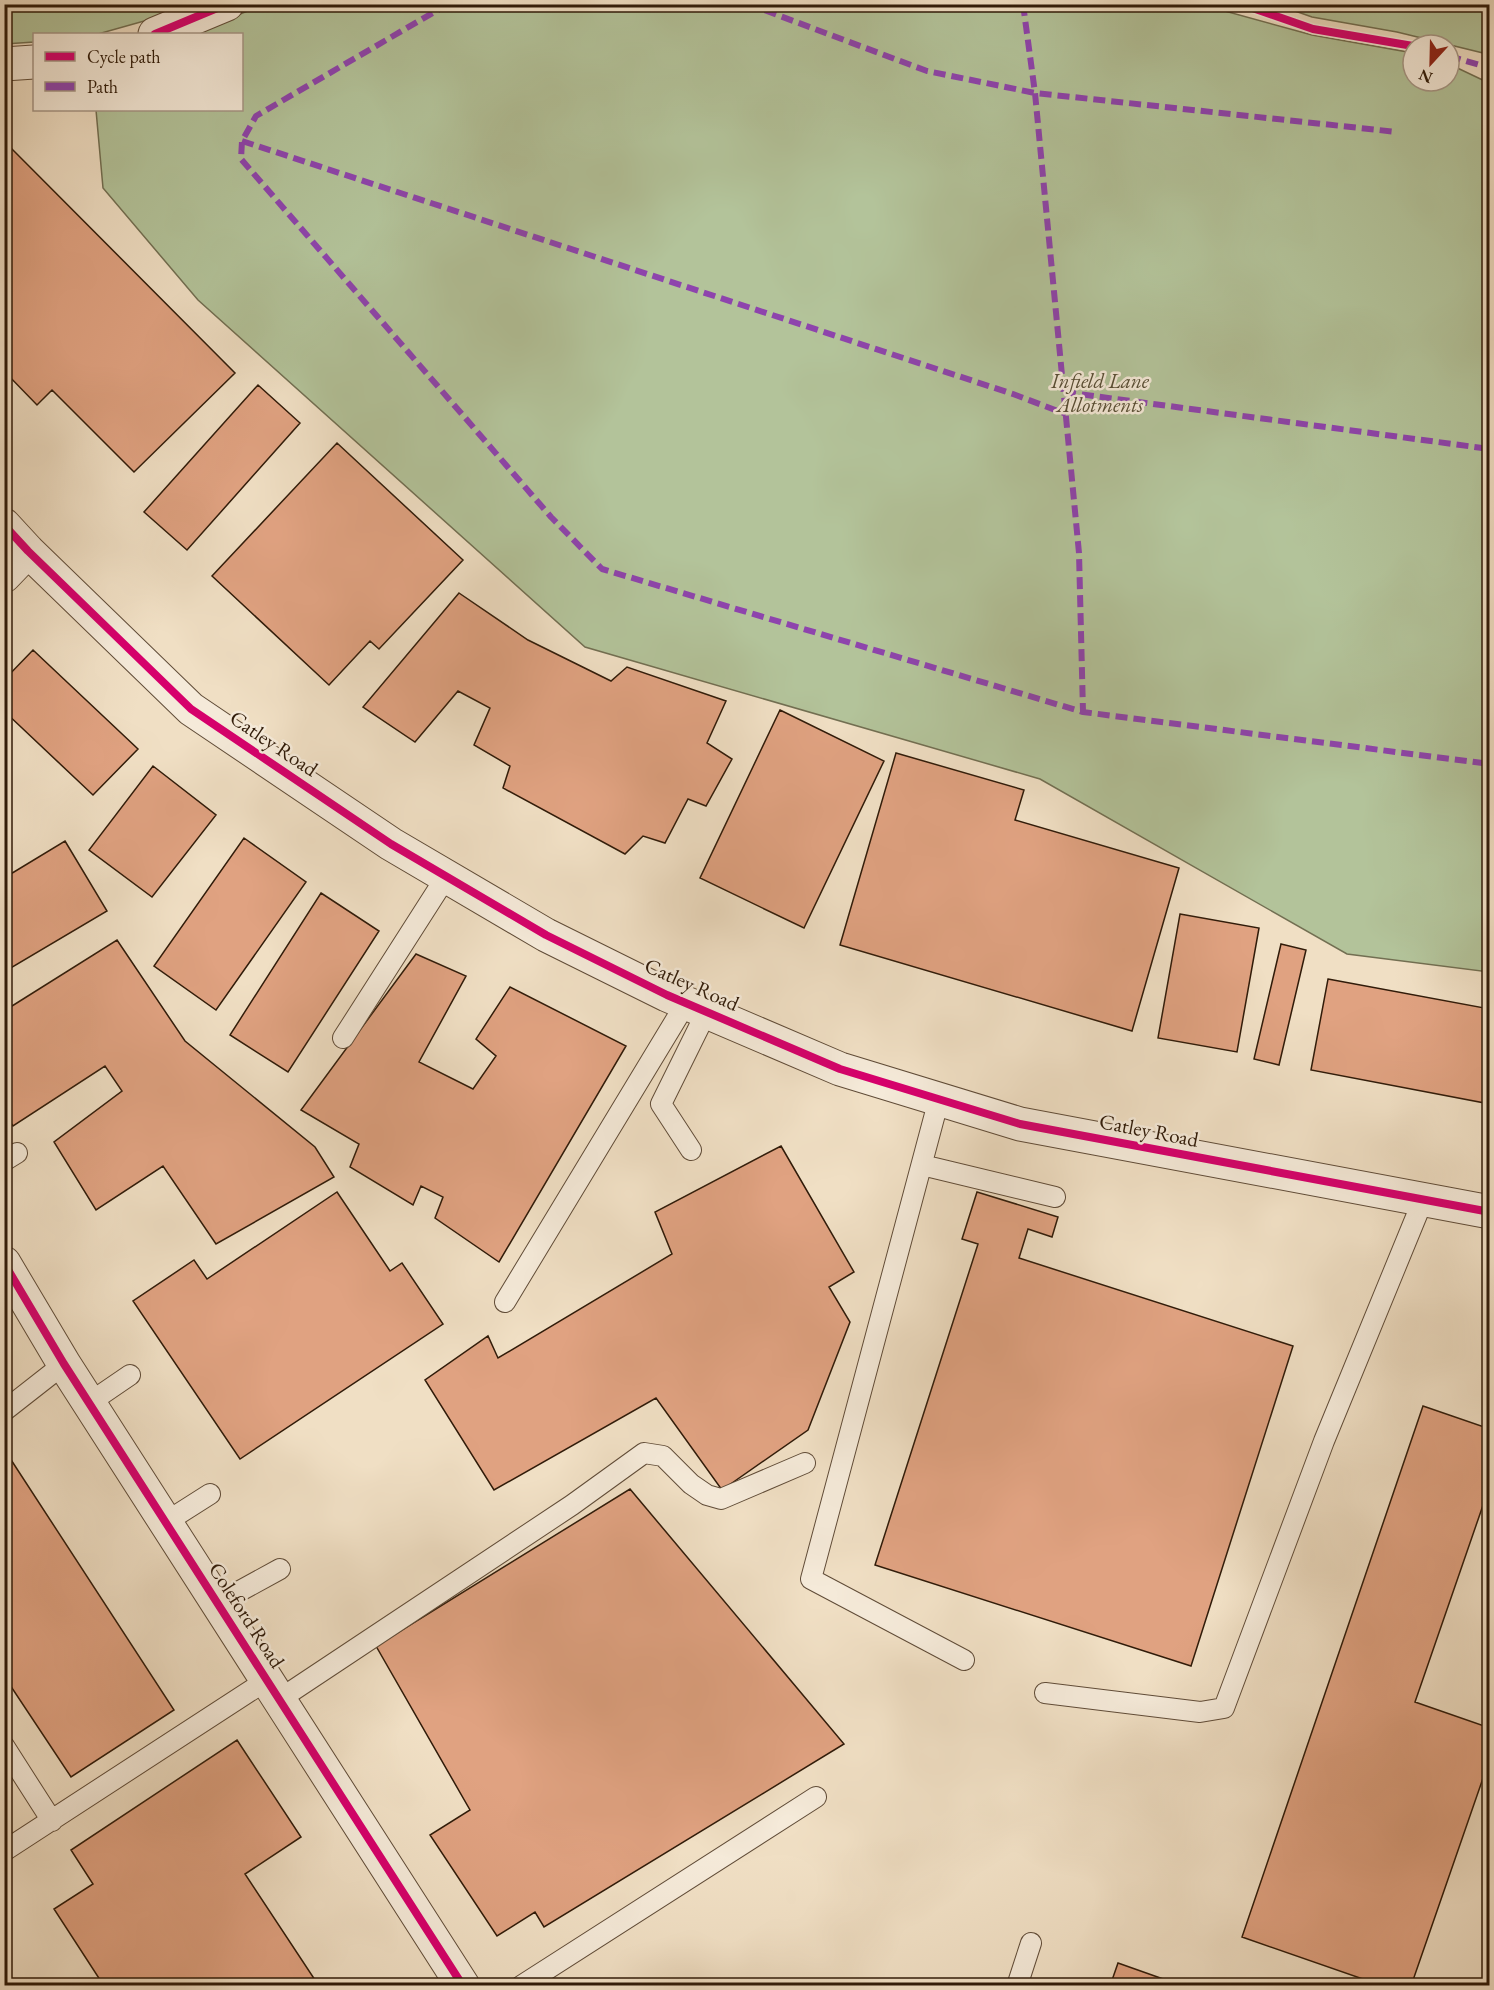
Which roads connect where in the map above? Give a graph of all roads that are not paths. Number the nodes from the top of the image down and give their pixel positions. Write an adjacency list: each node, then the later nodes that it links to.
1 (226, 5): 2 (street)
2 (157, 33)
3 (33, 62): 4 (street)
4 (4, 64)
5 (4, 525): 6 (street, Catley Road)
6 (28, 551): 7 (street); 8 (street, Catley Road)
7 (4, 576)
8 (446, 877): 9 (street, Catley Road); 10 (lane)
9 (696, 1007): 11 (street, Catley Road); 12 (lane); 18 (lane)
10 (343, 1038)
11 (939, 1099): 13 (lane); 15 (street, Catley Road)
12 (691, 1150)
13 (922, 1165): 14 (lane); 28 (lane)
14 (1055, 1197)
15 (1423, 1200): 16 (street, Catley Road); 30 (lane)
16 (1490, 1212)
17 (4, 1263): 19 (street, Coleford Road)
18 (505, 1302)
19 (64, 1364): 21 (street, Coleford Road); 22 (lane)
20 (130, 1375): 21 (lane)
21 (89, 1403): 25 (street, Coleford Road)
22 (4, 1411)
23 (805, 1463): 29 (lane)
24 (210, 1494): 25 (lane)
25 (166, 1522): 27 (street, Coleford Road)
26 (280, 1569): 27 (lane)
27 (218, 1603): 29 (street, Coleford Road)
28 (964, 1660)
29 (273, 1689): 33 (lane); 36 (street, Coleford Road)
30 (1045, 1693)
31 (4, 1746): 33 (lane)
32 (816, 1797): 37 (lane)
33 (52, 1821): 34 (lane)
34 (4, 1851)
35 (1031, 1943): 38 (lane)
36 (464, 1986)
37 (521, 1986)
38 (1017, 1986)

